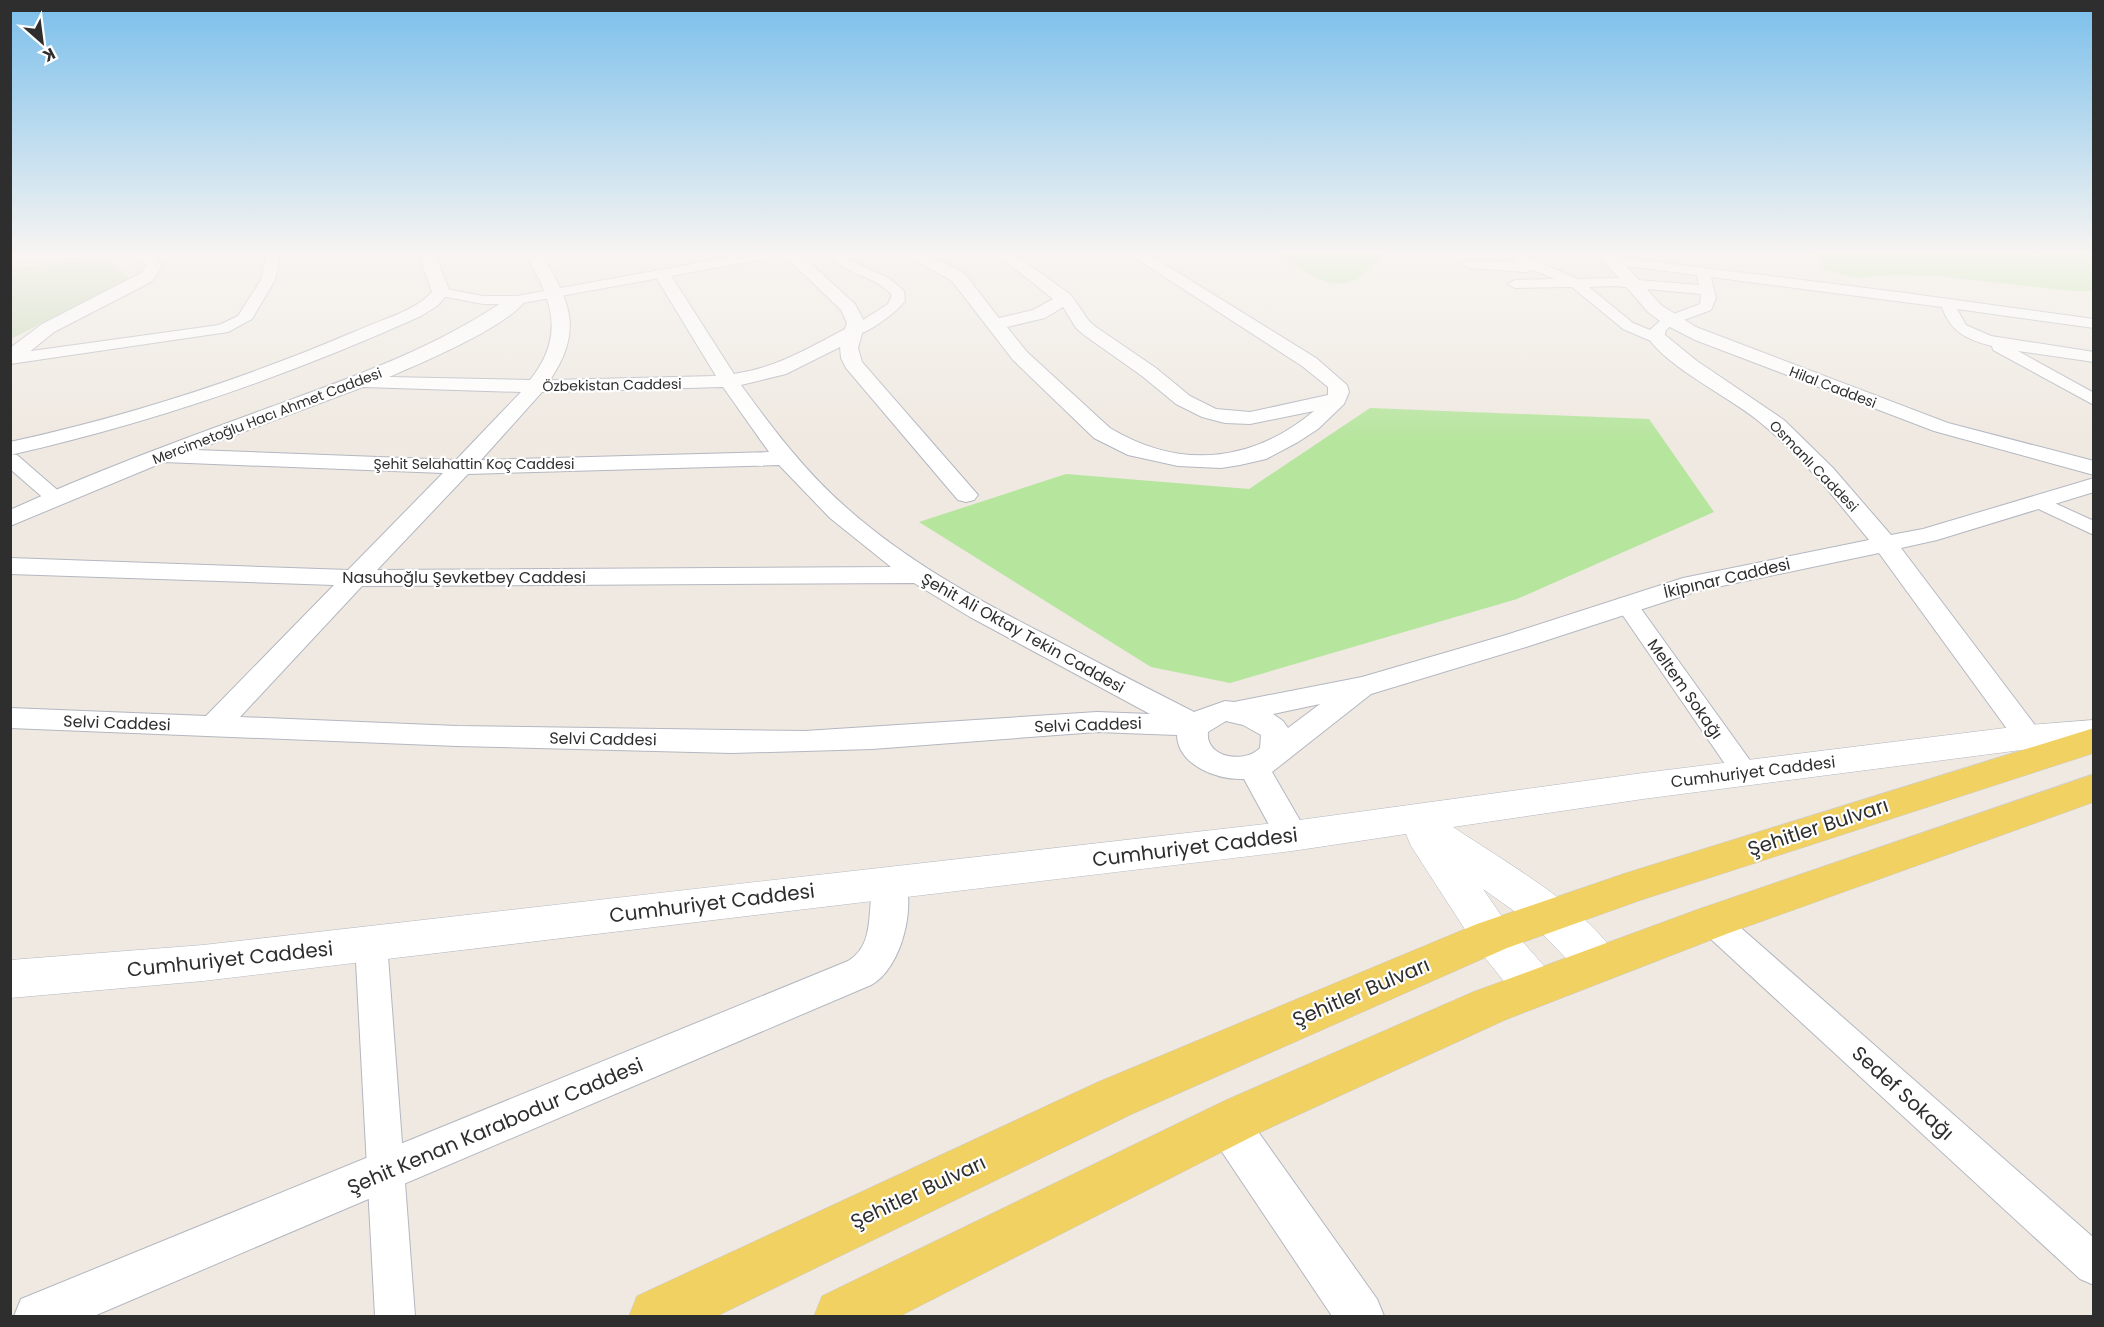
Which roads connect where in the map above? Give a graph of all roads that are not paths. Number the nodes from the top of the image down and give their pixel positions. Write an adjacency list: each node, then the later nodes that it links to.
1 (75, 314): 24 (street)
2 (247, 314): 24 (street)
3 (409, 314): 30 (street)
4 (495, 314): 26 (street, Mercimetoğlu Hacı Ahmet Caddesi)
5 (561, 314): 27 (street)
6 (687, 314): 25 (street, Şehit Ali Oktay Tekin Caddesi)
7 (851, 314): 21 (street)
8 (882, 314): 21 (street)
9 (988, 314): 18 (street)
10 (1039, 314): 18 (street)
11 (1075, 314): 28 (street)
12 (1233, 314): 28 (street)
13 (1613, 314): 20 (street, Osmanlı Caddesi)
14 (1652, 314): 20 (street, Hilal Caddesi)
15 (1695, 314): 20 (street)
16 (1952, 314): 22 (street)
17 (2024, 314): 19 (street)
18 (996, 324): 28 (street)
19 (2094, 324)
20 (1663, 330): 35 (street, Hilal Caddesi); 42 (street, Osmanlı Caddesi)
21 (854, 332): 25 (street, Özbekistan Caddesi); 37 (street)
22 (1984, 339): 23 (street); 29 (street)
23 (2094, 357)
24 (10, 358)
25 (729, 380): 27 (street, Özbekistan Caddesi); 32 (street, Şehit Ali Oktay Tekin Caddesi)
26 (359, 382): 27 (street, Özbekistan Caddesi); 31 (street, Mercimetoğlu Hacı Ahmet Caddesi)
27 (535, 387): 34 (street)
28 (1337, 400)
29 (2094, 400)
30 (10, 449)
31 (163, 455): 34 (street, Şehit Selahattin Koç Caddesi); 38 (street, Mercimetoğlu Hacı Ahmet Caddesi)
32 (785, 458): 34 (street, Şehit Selahattin Koç Caddesi); 44 (street, Şehit Ali Oktay Tekin Caddesi)
33 (10, 459): 38 (street)
34 (461, 467): 45 (street)
35 (2094, 468)
36 (2094, 485): 39 (street, İkipınar Caddesi)
37 (966, 495)
38 (55, 498): 40 (street, Mercimetoğlu Hacı Ahmet Caddesi)
39 (2038, 502): 41 (street); 42 (street, İkipınar Caddesi)
40 (10, 519)
41 (2094, 529)
42 (1885, 545): 46 (street, İkipınar Caddesi); 53 (street, Osmanlı Caddesi)
43 (10, 566): 45 (street, Nasuhoğlu Şevketbey Caddesi)
44 (917, 575): 45 (street, Nasuhoğlu Şevketbey Caddesi); 50 (street, Şehit Ali Oktay Tekin Caddesi)
45 (354, 578): 51 (street)
46 (1626, 604): 47 (street, İkipınar Caddesi); 56 (street, Meltem Sokağı)
47 (1365, 686): 48 (street, İkipınar Caddesi); 55 (street, İkipınar Caddesi)
48 (1238, 711): 50 (street); 55 (street)
49 (10, 718): 51 (street, Selvi Caddesi)
50 (1195, 726): 51 (street, Selvi Caddesi); 55 (street)
51 (213, 727)
52 (2094, 732): 53 (main road, Cumhuriyet Caddesi)
53 (2029, 737): 56 (main road, Cumhuriyet Caddesi)
54 (2094, 740): 61 (main road, Şehitler Bulvarı)
55 (1263, 761): 59 (street)
56 (1745, 773): 58 (main road, Cumhuriyet Caddesi)
57 (2089, 794): 62 (main road)
58 (1414, 820): 59 (main road, Cumhuriyet Caddesi); 61 (main road); 63 (main road)
59 (1292, 836): 60 (main road, Cumhuriyet Caddesi)
60 (890, 882): 64 (main road, Cumhuriyet Caddesi); 69 (street, Şehit Kenan Karabodur Caddesi)
61 (1551, 914): 63 (main road, Şehitler Bulvarı); 65 (main road)
62 (1713, 922): 65 (main road); 70 (street, Sedef Sokağı)
63 (1492, 936): 67 (main road); 73 (main road, Şehitler Bulvarı)
64 (371, 943): 66 (main road, Cumhuriyet Caddesi); 69 (street)
65 (1599, 964): 67 (main road)
66 (16, 986)
67 (1536, 988): 68 (main road)
68 (1227, 1123): 74 (main road); 75 (street)
69 (385, 1172): 71 (street, Şehit Kenan Karabodur Caddesi); 72 (street)
70 (2094, 1265)
71 (38, 1317)
72 (395, 1317)
73 (657, 1317)
74 (842, 1317)
75 (1360, 1317)

